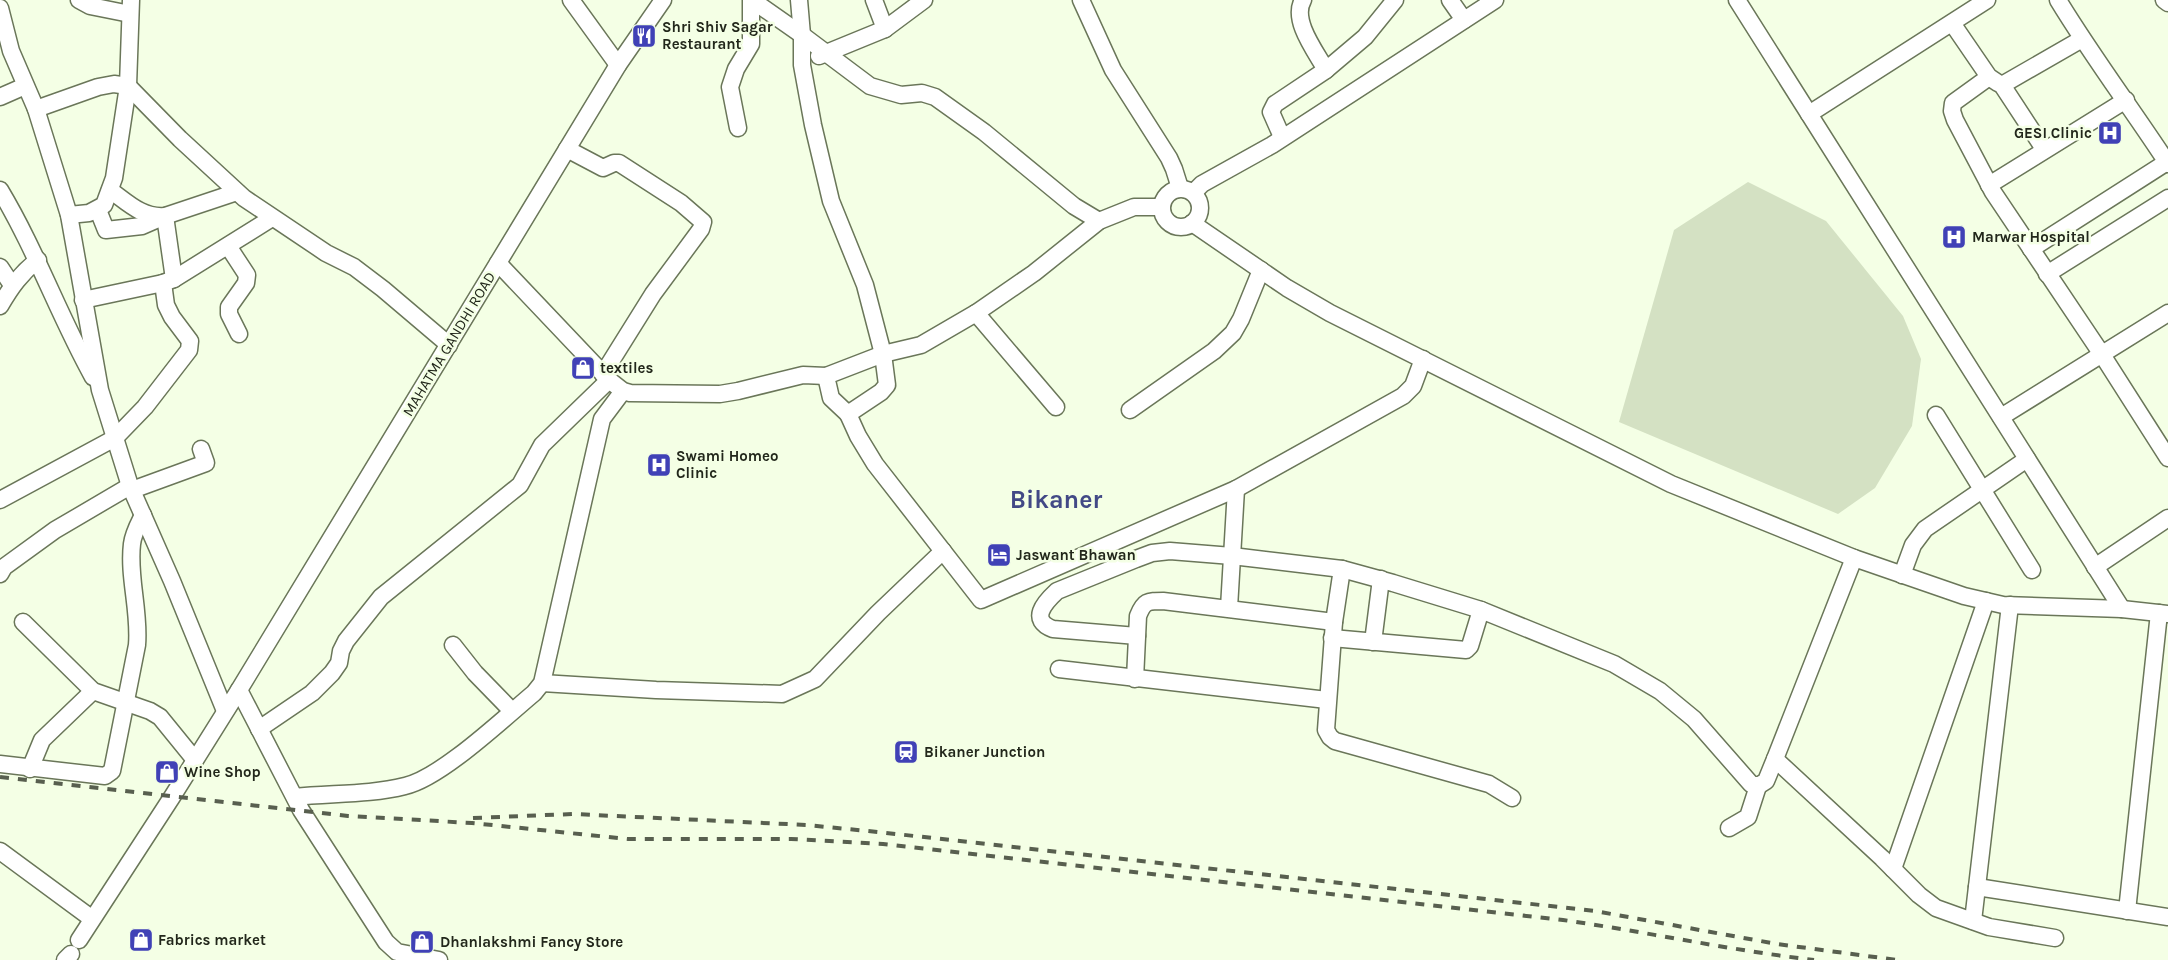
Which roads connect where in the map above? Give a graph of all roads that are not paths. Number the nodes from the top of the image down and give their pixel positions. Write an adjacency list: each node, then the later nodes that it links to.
1 (79, 0): 18 (street)
2 (571, 0): 26 (street)
3 (663, 0): 26 (street, MAHATMA GANDHI ROAD)
4 (752, 0): 23 (street); 36 (street)
5 (799, 0): 23 (street)
6 (874, 0): 22 (street)
7 (924, 0): 22 (street)
8 (1081, 0): 44 (street)
9 (1303, 0): 28 (street)
10 (1395, 0): 28 (street)
11 (1450, 0): 20 (street)
12 (1495, 0): 20 (street)
13 (1737, 0): 35 (street)
14 (1987, 0): 21 (street)
15 (2058, 0): 24 (street)
16 (2164, 0): 17 (street)
17 (2168, 3)
18 (133, 4): 31 (street)
19 (0, 8): 30 (street)
20 (1464, 20): 37 (street)
21 (1952, 23): 29 (street); 35 (street)
22 (885, 29): 25 (street)
23 (802, 34): 25 (street); 27 (street)
24 (2082, 39): 29 (street); 33 (street)
25 (826, 52): 27 (street); 52 (street)
26 (618, 65): 39 (street, MAHATMA GANDHI ROAD)
27 (802, 65): 69 (street)
28 (1326, 70): 37 (street)
29 (1996, 81): 38 (street); 41 (street)
30 (25, 86): 32 (street); 34 (street)
31 (128, 86): 34 (street); 43 (street); 45 (street)
32 (0, 97)
33 (2126, 100): 38 (street); 40 (street)
34 (36, 109): 49 (street)
35 (1809, 114): 79 (street)
36 (738, 128)
37 (1282, 137): 44 (street)
38 (2044, 149): 41 (street)
39 (567, 150): 57 (street, MAHATMA GANDHI ROAD); 72 (street)
40 (2166, 157): 55 (street)
41 (1989, 185): 55 (street)
42 (0, 190): 56 (street)
43 (110, 190): 48 (street); 50 (street)
44 (1187, 190): 47 (street); 53 (street)
45 (237, 192): 50 (street); 51 (street)
46 (2168, 198): 60 (street)
47 (1161, 207): 52 (street); 53 (street)
48 (98, 210): 49 (street); 50 (street)
49 (69, 215): 63 (street)
50 (164, 216): 61 (street)
51 (272, 218): 54 (street); 67 (street)
52 (1098, 221): 65 (street)
53 (1192, 223): 59 (street)
54 (228, 246): 61 (street); 66 (street)
55 (2031, 249): 60 (street)
56 (38, 260): 62 (street); 73 (street)
57 (498, 263): 67 (street, MAHATMA GANDHI ROAD); 72 (street)
58 (0, 267): 62 (street)
59 (1261, 270): 70 (street); 76 (street)
60 (2047, 274): 68 (street)
61 (168, 281): 63 (street); 80 (street)
62 (4, 295)
63 (83, 300): 73 (street)
64 (2168, 313): 68 (street)
65 (976, 314): 69 (street); 75 (street)
66 (239, 334)
67 (449, 345): 113 (street, MAHATMA GANDHI ROAD)
68 (2101, 353): 79 (street); 82 (street)
69 (883, 354): 71 (street); 77 (street)
70 (1423, 359): 86 (street); 92 (street)
71 (826, 376): 74 (street); 77 (street)
72 (606, 377): 74 (street); 119 (street)
73 (100, 390): 80 (street)
74 (623, 391): 112 (street)
75 (1056, 407)
76 (1130, 410)
77 (848, 414): 90 (street)
78 (1936, 415): 85 (street)
79 (2000, 417): 83 (street)
80 (115, 438): 84 (street); 87 (street)
81 (201, 449): 84 (street)
82 (2168, 458)
83 (2027, 459): 85 (street); 93 (street)
84 (131, 488): 88 (street); 96 (street)
85 (1982, 489): 95 (street); 97 (street)
86 (1236, 490): 90 (street); 91 (street)
87 (0, 500)
88 (143, 515): 116 (street); 117 (street)
89 (2168, 518): 93 (street)
90 (943, 551): 112 (street)
91 (1232, 556): 94 (street); 101 (street); 107 (street)
92 (1854, 558): 97 (street); 120 (street)
93 (2095, 566): 102 (street)
94 (1342, 569): 98 (street); 106 (street)
95 (2032, 570)
96 (0, 574)
97 (1902, 575): 99 (street)
98 (1381, 580): 103 (street); 108 (street)
99 (1986, 601): 100 (street); 129 (street)
100 (2010, 605): 102 (street); 130 (street)
101 (1229, 608): 106 (street); 107 (street)
102 (2122, 609): 104 (street)
103 (1481, 610): 108 (street); 124 (street)
104 (2165, 613): 131 (street)
105 (23, 622): 114 (street)
106 (1333, 630): 108 (street); 115 (street)
107 (1137, 636): 111 (street)
108 (1372, 642)
109 (453, 645): 118 (street)
110 (1060, 669): 111 (street)
111 (1135, 678): 115 (street)
112 (542, 683): 118 (street)
113 (239, 690): 117 (street, MAHATMA GANDHI ROAD); 119 (street)
114 (93, 691): 116 (street); 123 (street)
115 (1328, 700): 126 (street)
116 (126, 701): 121 (street); 123 (street)
117 (225, 711): 121 (street, MAHATMA GANDHI ROAD)
118 (512, 711): 125 (street)
119 (259, 729): 125 (street)
120 (1775, 759): 124 (street); 129 (street)
121 (195, 760): 133 (street, MAHATMA GANDHI ROAD)
122 (0, 764): 123 (street)
123 (30, 768)
124 (1758, 786): 127 (street)
125 (295, 797): 137 (street)
126 (1512, 798)
127 (1729, 828)
128 (0, 851): 133 (street)
129 (1893, 869): 134 (street)
130 (1977, 888): 131 (street); 134 (street)
131 (2127, 911): 132 (street)
132 (2168, 917)
133 (91, 918): 136 (street, MAHATMA GANDHI ROAD)
134 (1973, 921): 135 (street)
135 (2055, 938)
136 (79, 940)
137 (439, 960)

